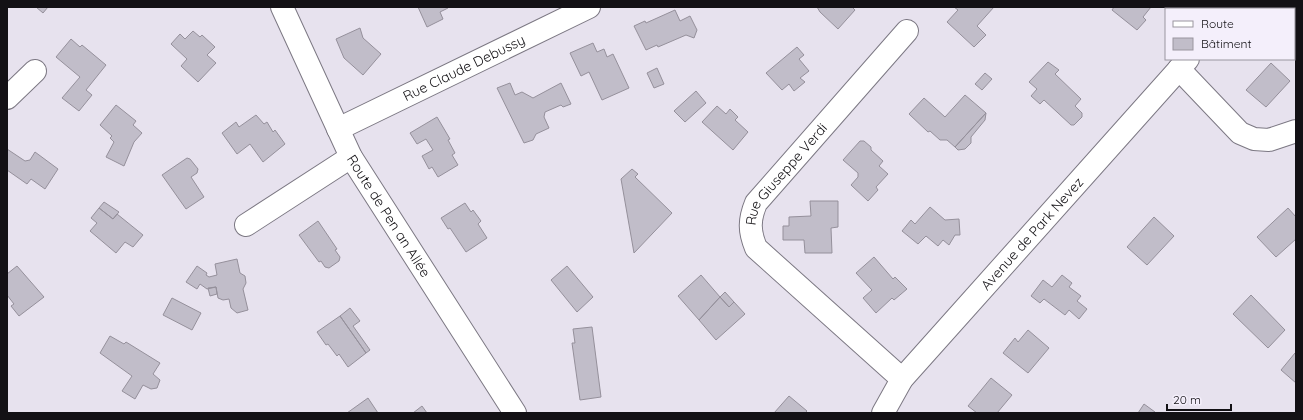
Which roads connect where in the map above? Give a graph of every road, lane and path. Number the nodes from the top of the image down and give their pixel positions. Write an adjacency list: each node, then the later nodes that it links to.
1 (282, 7): 9 (street, Route de Pen an Allée)
2 (589, 7): 9 (street, Rue Claude Debussy)
3 (1228, 7): 4 (street)
4 (1232, 8)
5 (907, 31): 13 (street, Rue Giuseppe Verdi)
6 (1183, 64): 10 (street); 13 (street, Avenue de Park Nevez)
7 (35, 71): 8 (street)
8 (7, 98)
9 (338, 129): 11 (street, Route de Pen an Allée)
10 (1296, 131)
11 (351, 157): 12 (street); 14 (street, Route de Pen an Allée)
12 (246, 225)
13 (902, 379): 15 (street, Avenue de Park Nevez)
14 (515, 413)
15 (883, 413)

